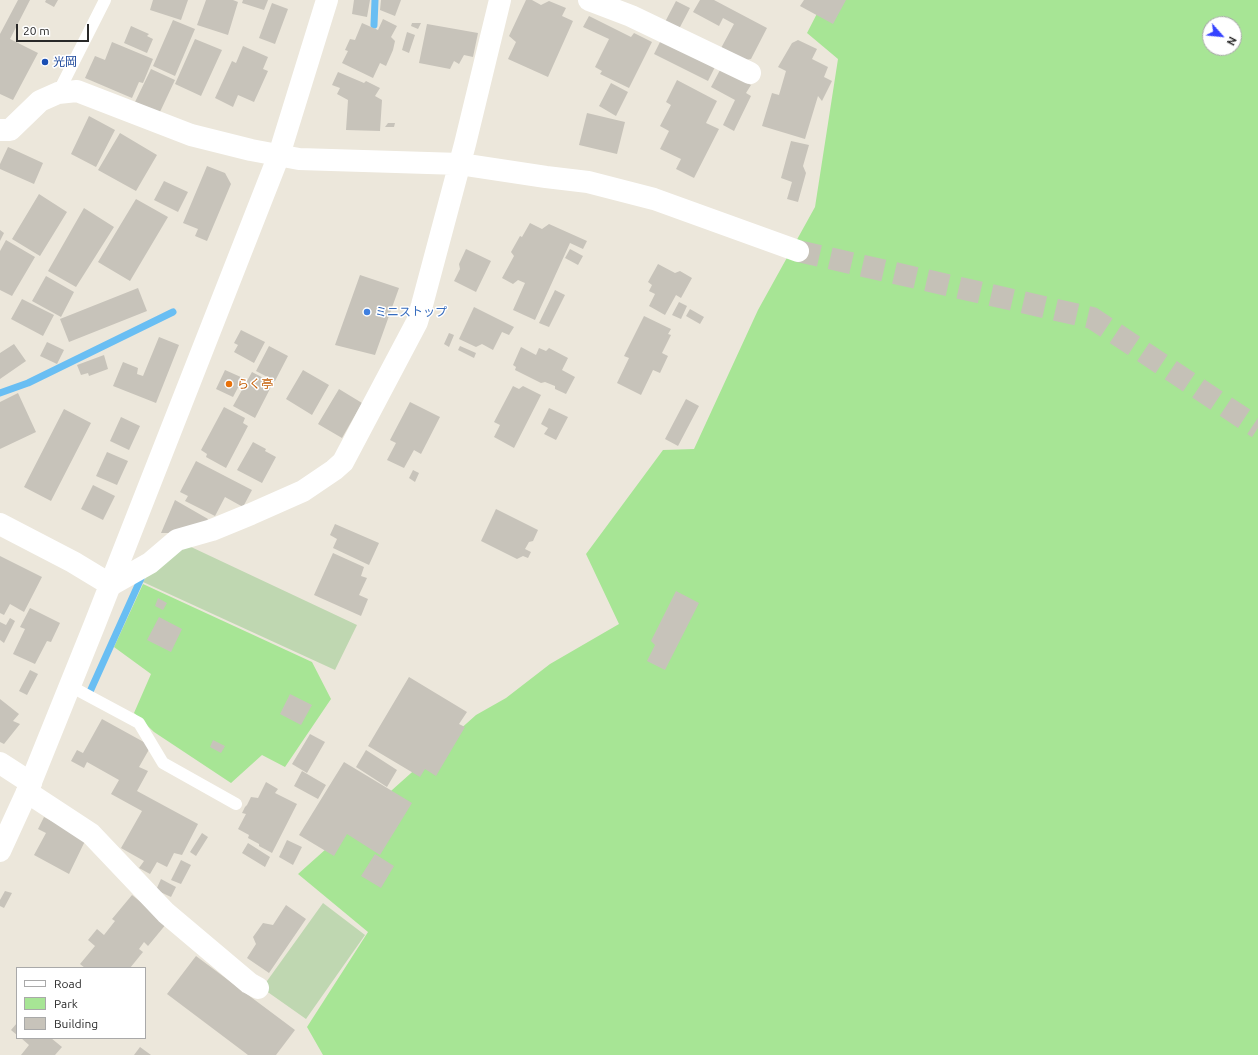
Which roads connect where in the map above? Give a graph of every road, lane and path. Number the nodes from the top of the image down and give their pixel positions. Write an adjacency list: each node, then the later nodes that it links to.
1 (105, 0): 6 (lane)
2 (327, 0): 8 (street)
3 (500, 0): 9 (street)
4 (589, 0): 5 (street)
5 (750, 73)
6 (58, 93): 7 (street); 8 (street)
7 (0, 130)
8 (279, 155): 9 (street); 12 (street)
9 (460, 164): 10 (street); 12 (street)
10 (798, 251)
11 (0, 524): 12 (street)
12 (111, 585): 13 (street)
13 (70, 686): 15 (street); 16 (lane)
14 (0, 763): 15 (street)
15 (29, 788): 17 (street); 18 (street)
16 (236, 804)
17 (0, 851)
18 (258, 988)

